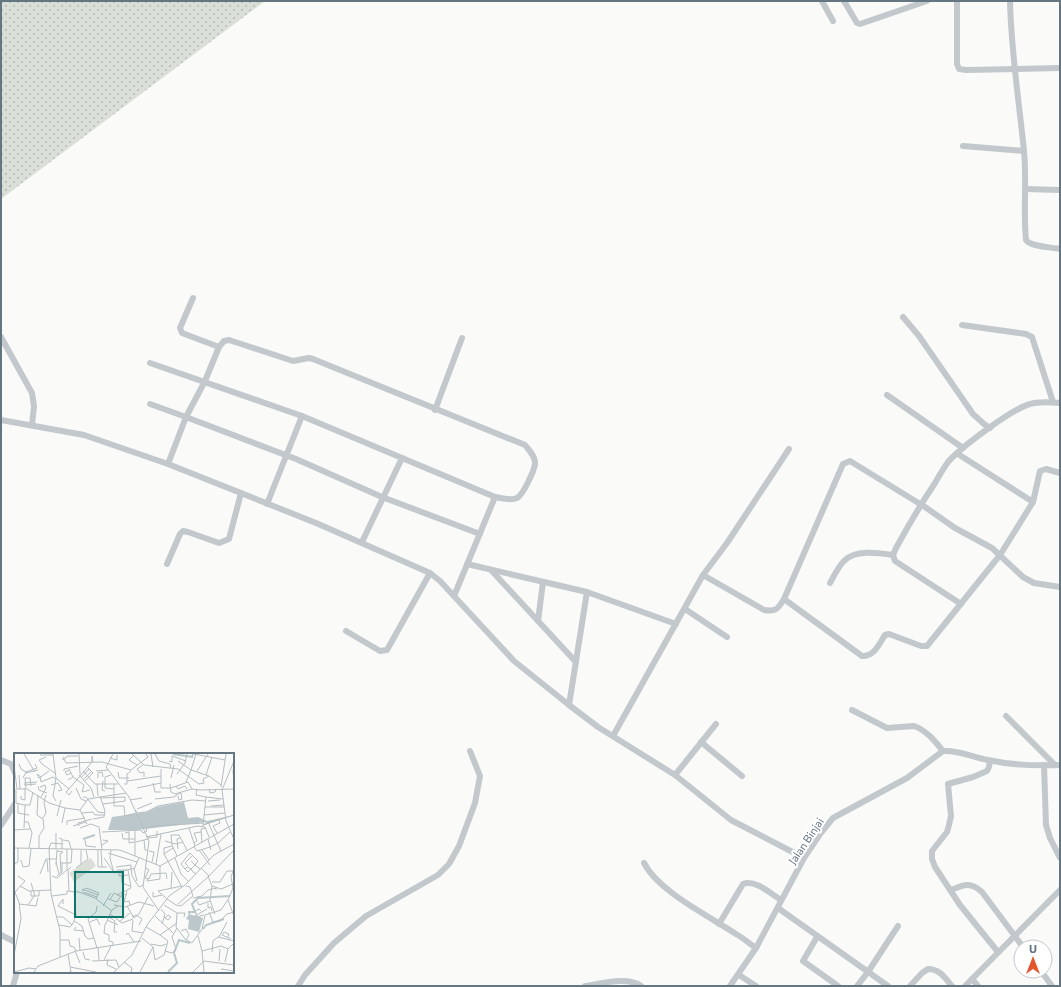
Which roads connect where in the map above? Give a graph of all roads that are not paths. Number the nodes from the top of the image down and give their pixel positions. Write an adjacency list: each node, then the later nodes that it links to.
1 (822, 1): 7 (street)
2 (844, 1): 6 (street)
3 (927, 1): 6 (street)
4 (958, 1): 9 (street)
5 (1010, 1): 9 (street)
6 (921, 2)
7 (833, 21)
8 (1060, 68): 9 (street)
9 (1014, 69): 11 (street)
10 (963, 146): 11 (street)
11 (1024, 151): 12 (street)
12 (1026, 189): 13 (street); 14 (street)
13 (1060, 190)
14 (1060, 249)
15 (193, 298): 20 (street)
16 (903, 317): 32 (street)
17 (962, 325): 24 (street)
18 (1, 337): 31 (street)
19 (462, 338): 27 (street)
20 (219, 347): 22 (street); 27 (street)
21 (150, 363): 22 (street)
22 (205, 382): 28 (street); 29 (street)
23 (887, 395): 33 (street)
24 (1053, 402): 25 (street); 32 (street)
25 (1060, 403)
26 (150, 404): 29 (street)
27 (435, 410): 42 (street)
28 (302, 416): 36 (street); 37 (street)
29 (186, 418): 36 (street); 38 (street)
30 (1, 420): 31 (street)
31 (32, 425): 38 (street)
32 (990, 428): 33 (street)
33 (963, 448): 35 (street)
34 (789, 449): 54 (street)
35 (958, 454): 43 (street); 45 (street)
36 (287, 456): 41 (street); 44 (street)
37 (402, 458): 41 (street); 42 (street)
38 (168, 464): 40 (street)
39 (1060, 473): 43 (street)
40 (241, 493): 44 (street); 50 (street)
41 (382, 497): 46 (street); 47 (street)
42 (495, 497): 46 (street)
43 (1033, 502): 49 (street)
44 (267, 504): 47 (street)
45 (920, 505): 48 (street); 49 (street); 60 (street)
46 (480, 534): 51 (street)
47 (362, 542): 53 (street)
48 (893, 554): 56 (street); 61 (street)
49 (1000, 555): 57 (street); 61 (street)
50 (167, 564)
51 (467, 564): 52 (street); 59 (street)
52 (490, 570): 55 (street); 63 (street)
53 (430, 574): 59 (street); 65 (street)
54 (703, 575): 60 (street); 62 (street)
55 (543, 582): 58 (street); 63 (street)
56 (830, 583)
57 (1060, 587)
58 (587, 592): 64 (street); 67 (street)
59 (454, 596): 68 (street)
60 (784, 599): 61 (street)
61 (961, 604)
62 (685, 609): 64 (street); 66 (street)
63 (538, 621): 67 (street)
64 (676, 624): 72 (street)
65 (346, 630)
66 (727, 637)
67 (575, 661): 68 (street)
68 (569, 705): 72 (street)
69 (852, 710): 75 (street)
70 (1006, 716): 79 (street)
71 (716, 724): 73 (street)
72 (613, 736): 81 (street)
73 (701, 742): 81 (street); 82 (street)
74 (470, 751): 106 (street)
75 (942, 751): 77 (street); 85 (street, Jalan Binjai)
76 (1, 760): 80 (street)
77 (990, 761): 78 (street); 88 (street)
78 (1044, 765): 79 (street); 86 (street)
79 (1058, 765)
80 (14, 771)
81 (675, 775): 85 (street)
82 (742, 776)
83 (14, 806): 84 (street)
84 (1, 825)
85 (804, 858): 90 (street, Jalan Binjai)
86 (1060, 858)
87 (644, 863): 92 (street)
88 (951, 890): 95 (street); 100 (street)
89 (1060, 890): 95 (street)
90 (781, 900): 91 (street, Jalan Binjai); 92 (street)
91 (778, 908): 96 (street); 99 (street, Jalan Binjai)
92 (719, 924): 99 (street)
93 (898, 926): 101 (street)
94 (1, 934): 98 (street)
95 (1015, 936): 97 (street); 100 (street)
96 (817, 937): 101 (street); 111 (street)
97 (1017, 939)
98 (14, 941)
99 (756, 948): 103 (street, Jalan Binjai)
100 (998, 952): 104 (street)
101 (868, 972): 112 (street); 113 (street)
102 (17, 973): 105 (street)
103 (739, 975): 109 (street, Jalan Binjai); 110 (street)
104 (972, 979): 116 (street); 117 (street)
105 (13, 986)
106 (298, 986)
107 (585, 986): 108 (street)
108 (641, 986)
109 (730, 986)
110 (756, 986)
111 (838, 986)
112 (857, 986)
113 (888, 986)
114 (910, 986): 115 (street)
115 (952, 986)
116 (965, 986)
117 (978, 986)

